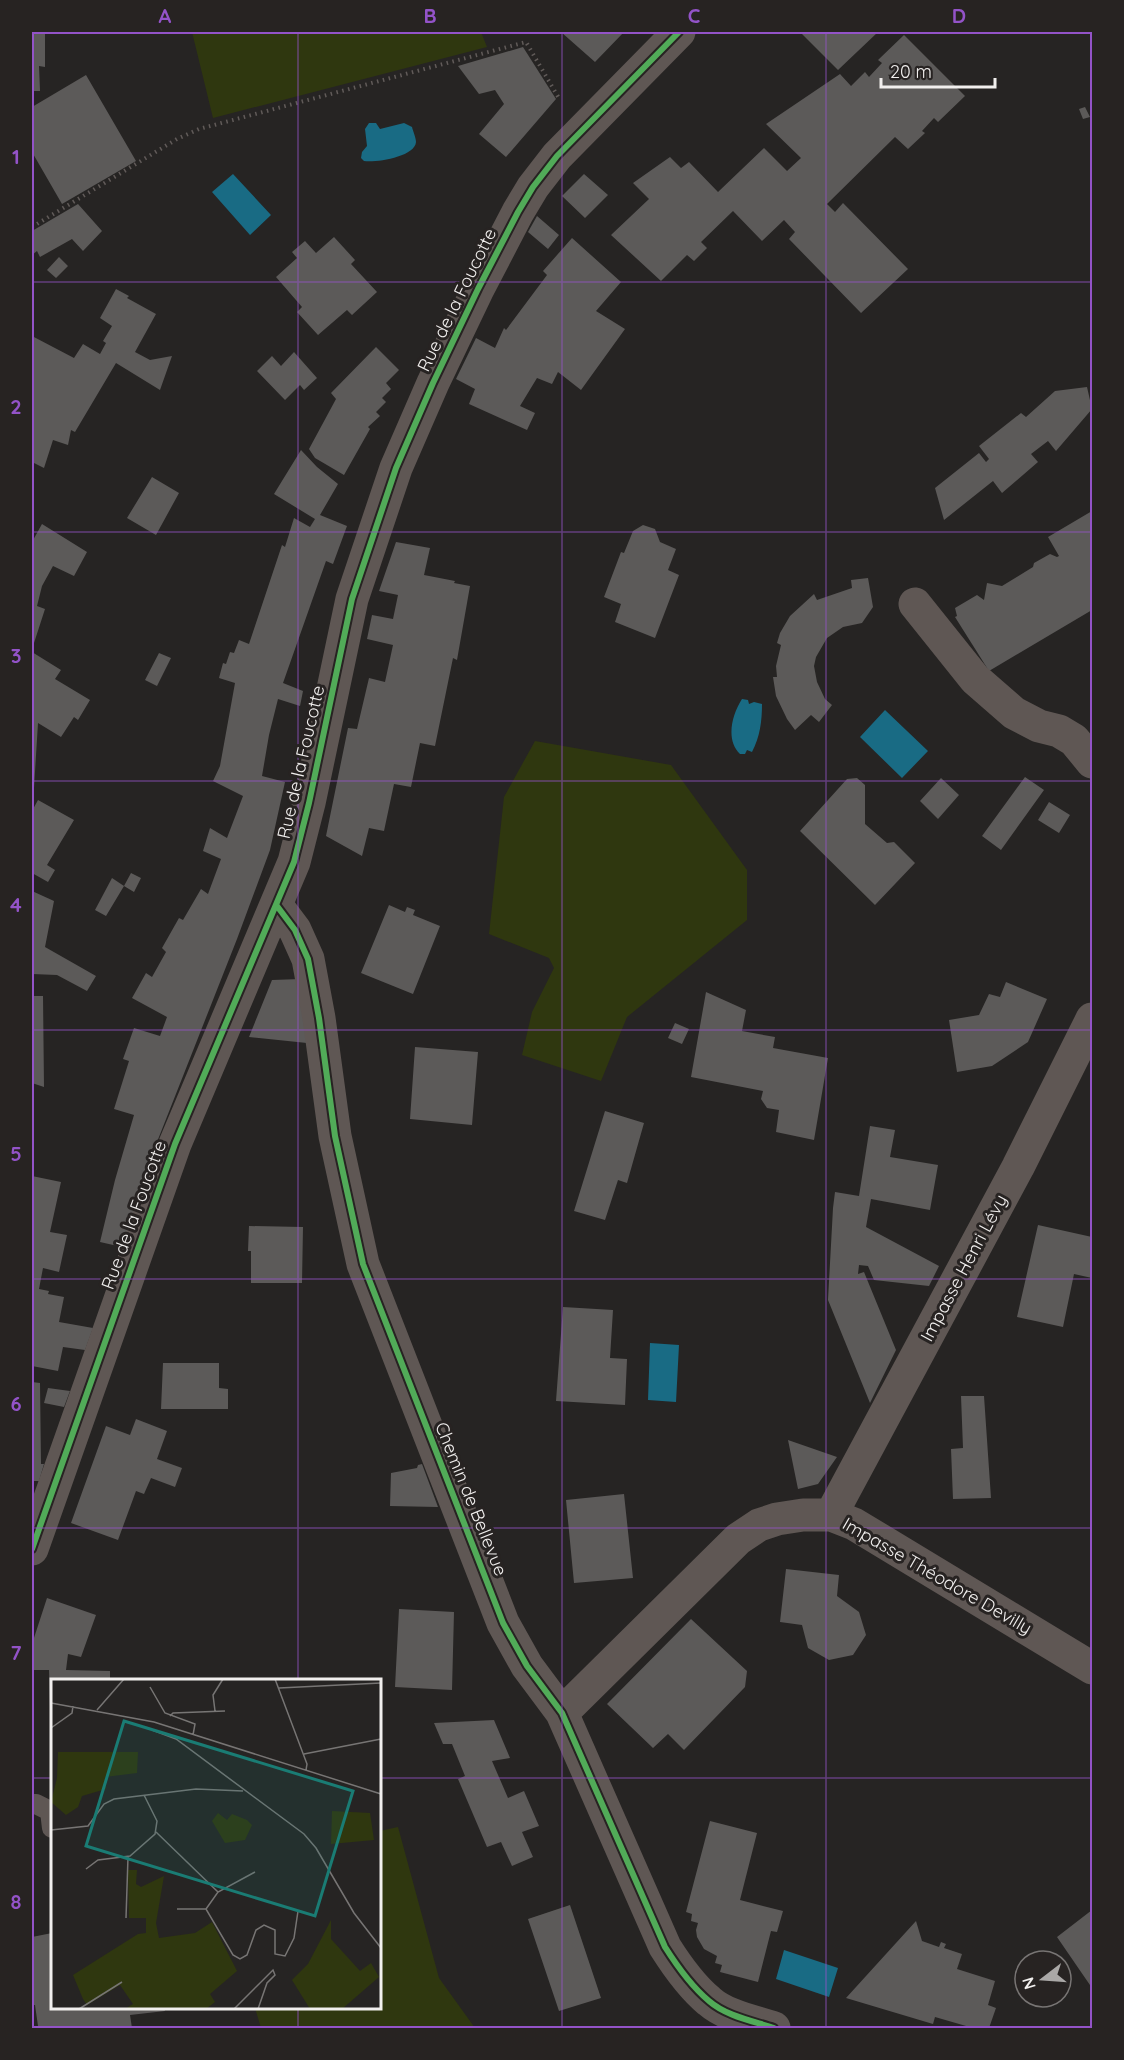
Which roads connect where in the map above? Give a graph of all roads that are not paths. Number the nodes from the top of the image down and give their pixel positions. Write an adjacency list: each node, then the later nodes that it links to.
1 (679, 32): 4 (street, Rue de la Foucotte)
2 (915, 604): 3 (street)
3 (1092, 762)
4 (277, 906): 7 (street, Rue de la Foucotte); 9 (street, Chemin de Bellevue)
5 (1092, 1019): 6 (street, Impasse Henri Lévy)
6 (831, 1515): 8 (street, Impasse Théodore Devilly); 9 (street, Impasse Théodore Devilly)
7 (32, 1549)
8 (1092, 1668)
9 (562, 1713): 12 (street, Chemin de Bellevue)
10 (32, 1804): 11 (lane)
11 (51, 1820)
12 (774, 2028)

